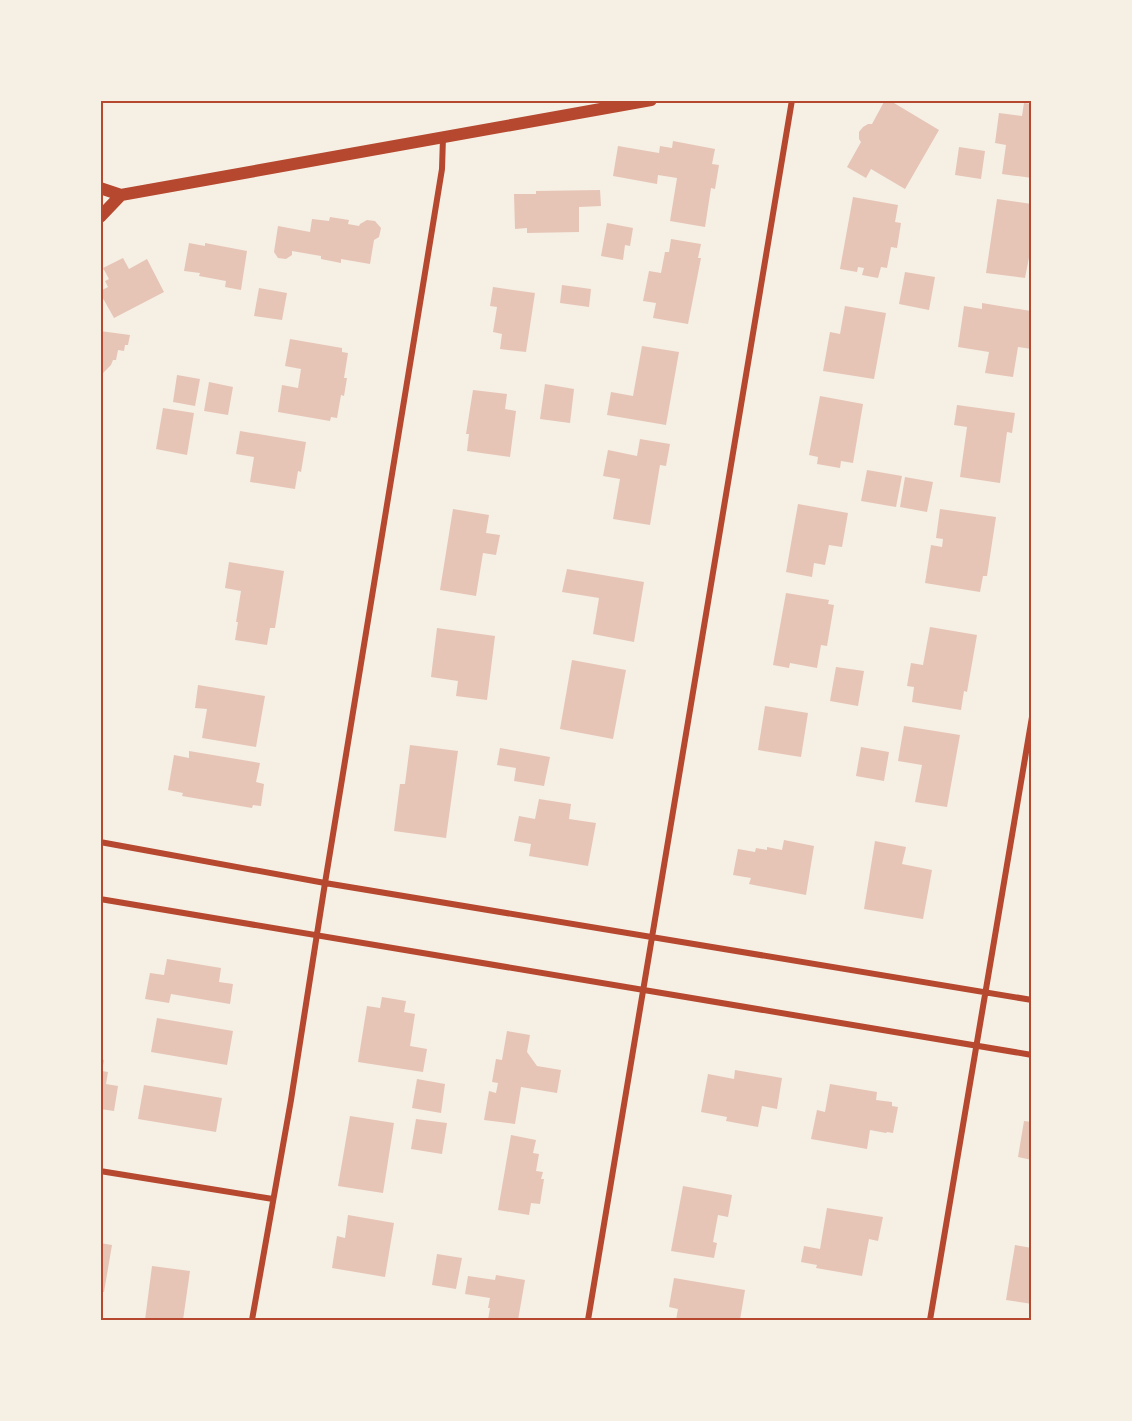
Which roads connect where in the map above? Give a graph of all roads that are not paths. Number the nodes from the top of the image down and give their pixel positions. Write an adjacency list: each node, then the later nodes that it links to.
1 (651, 100): 3 (main road)
2 (792, 100): 12 (street)
3 (443, 137): 5 (main road); 9 (street)
4 (100, 188): 5 (main road)
5 (121, 195): 6 (main road)
6 (100, 217)
7 (1032, 717): 14 (street)
8 (100, 842): 9 (street)
9 (325, 883): 11 (street); 12 (street)
10 (100, 898): 11 (street)
11 (317, 935): 13 (street); 19 (street)
12 (652, 937): 13 (street); 14 (street)
13 (644, 989): 16 (street); 21 (street)
14 (986, 993): 15 (street); 16 (street)
15 (1032, 1000)
16 (977, 1046): 17 (street); 22 (street)
17 (1032, 1055)
18 (100, 1171): 19 (street)
19 (273, 1199): 20 (street)
20 (252, 1320)
21 (588, 1320)
22 (930, 1320)

